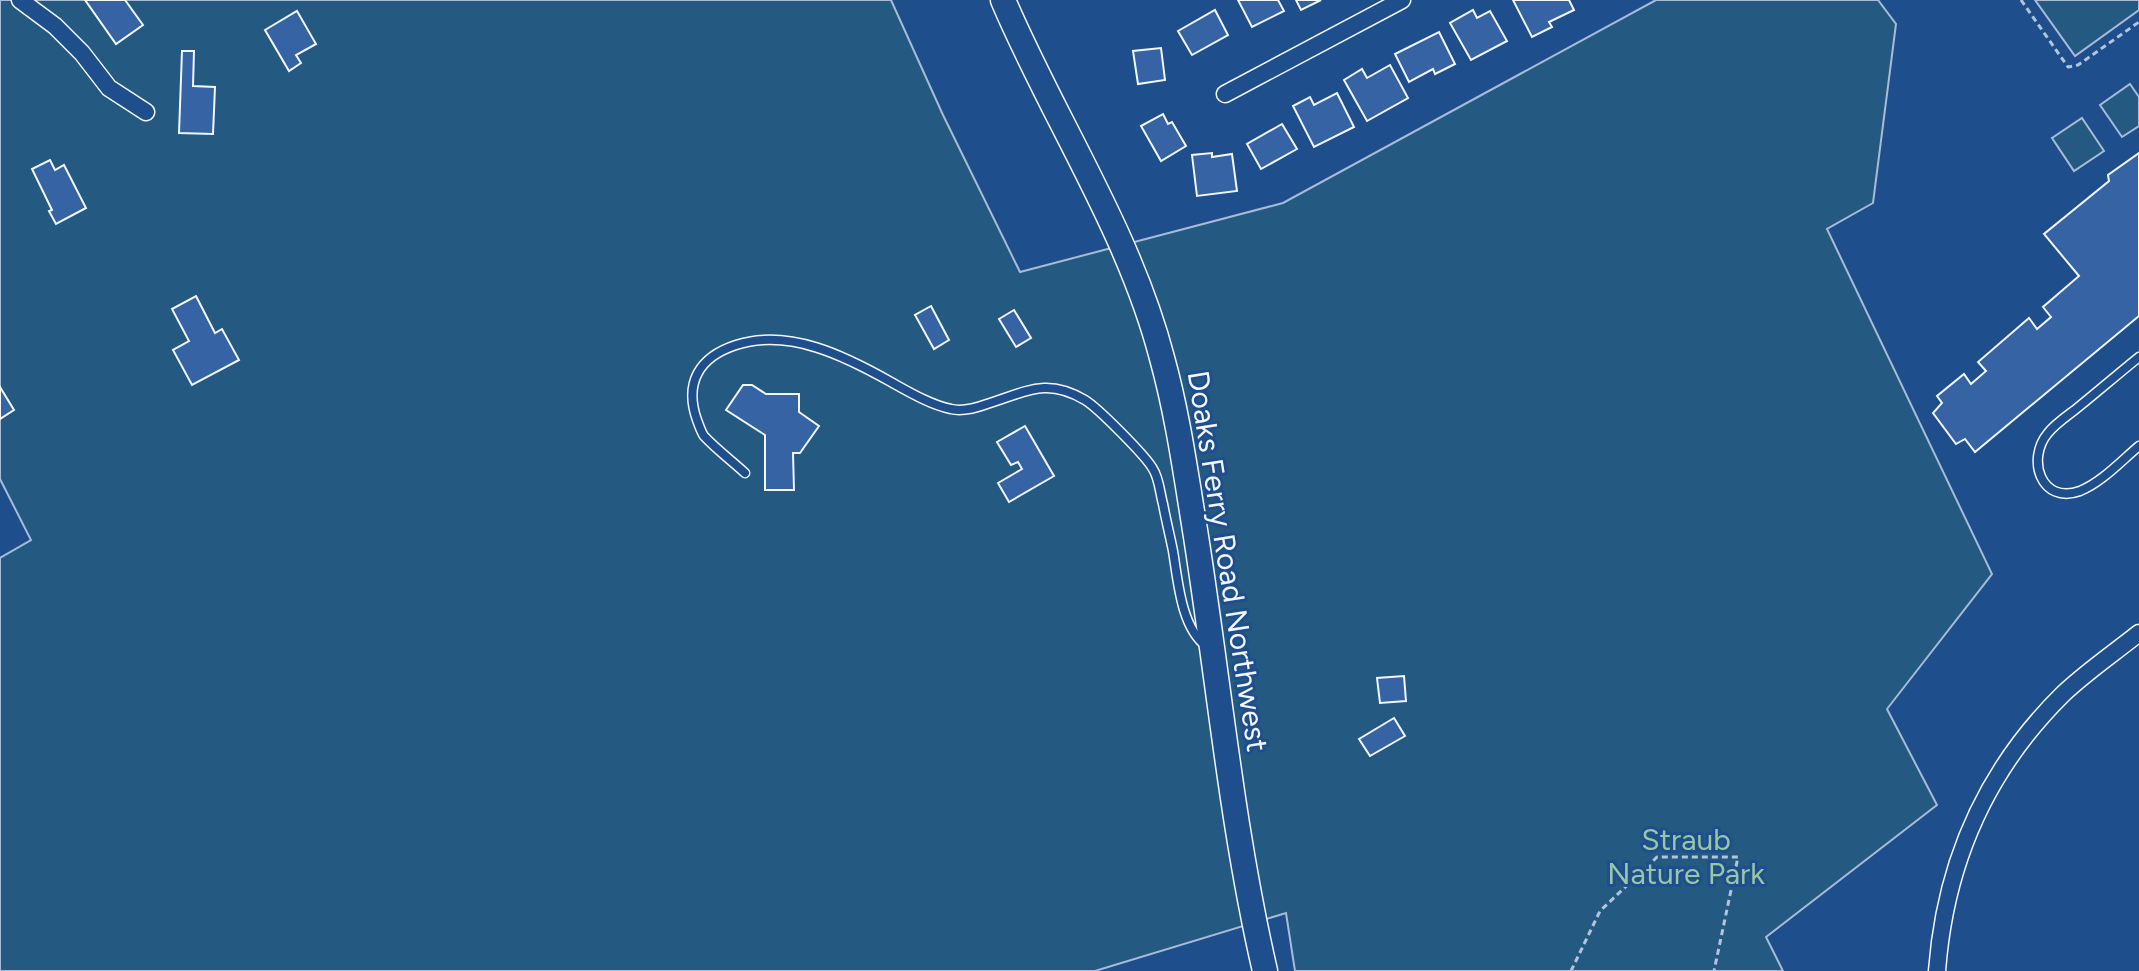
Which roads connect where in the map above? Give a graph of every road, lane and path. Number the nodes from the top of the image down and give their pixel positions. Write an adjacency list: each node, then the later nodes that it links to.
1 (20, 0): 7 (street)
2 (1003, 0): 12 (main road, Doaks Ferry Road Northwest)
3 (1402, 0): 6 (street)
4 (2021, 0): 5 (path)
5 (2139, 22)
6 (1225, 94)
7 (146, 112)
8 (2139, 357): 9 (lane)
9 (2139, 446)
10 (745, 473): 12 (lane)
11 (2139, 633): 16 (street)
12 (1213, 651): 13 (main road, Doaks Ferry Road Northwest)
13 (1265, 971)
14 (1571, 971): 15 (path)
15 (1714, 971)
16 (1937, 971)

